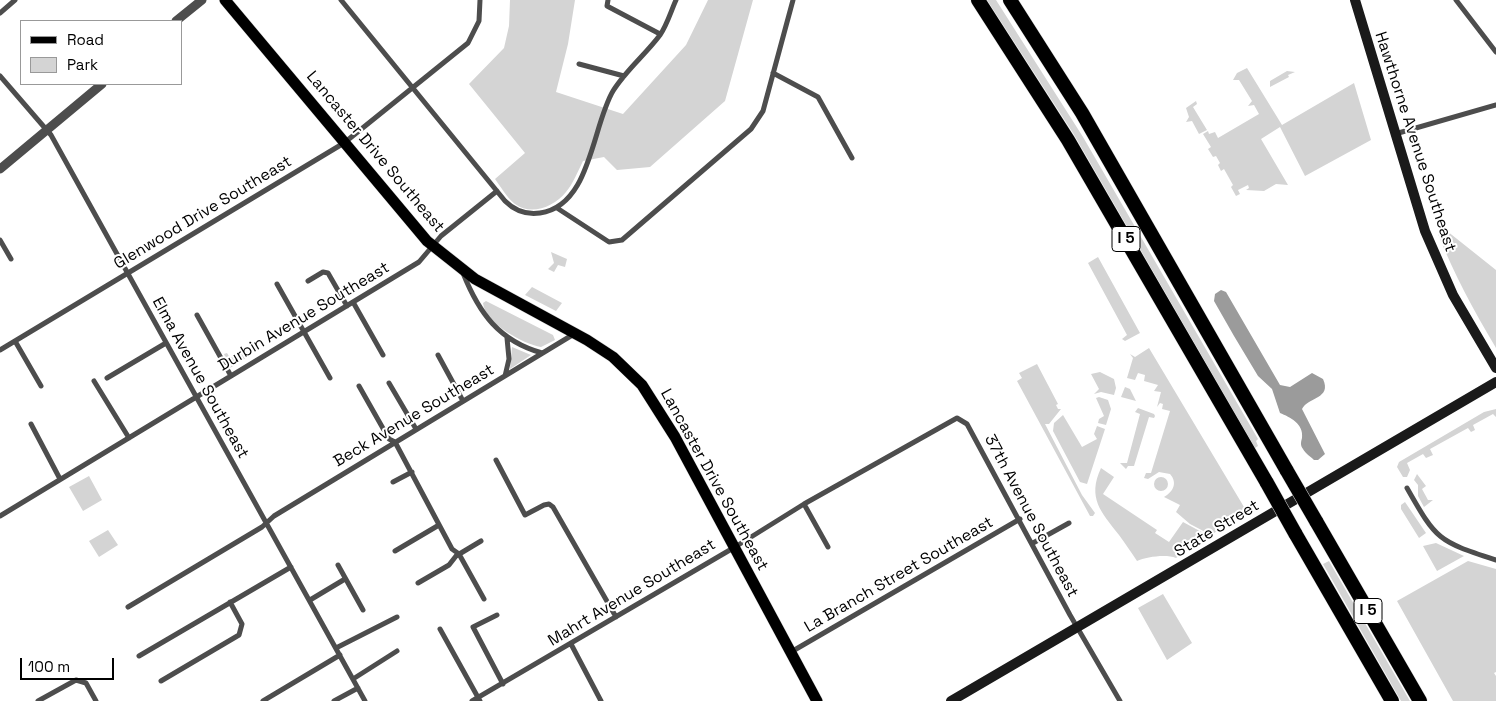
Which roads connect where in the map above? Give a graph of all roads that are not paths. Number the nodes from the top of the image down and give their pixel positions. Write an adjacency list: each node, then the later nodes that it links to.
1 (15, 0): 13 (street)
2 (202, 0): 14 (street)
3 (225, 0): 26 (main road, Lancaster Drive Southeast)
4 (340, 0): 22 (street)
5 (480, 0): 22 (street, Glenwood Drive Southeast)
6 (608, 0): 15 (street)
7 (676, 0): 15 (street)
8 (793, 0): 18 (street)
9 (978, 0): 120 (highway, I 5, bridge)
10 (1010, 0): 121 (highway, I 5, bridge)
11 (1355, 0): 25 (main road, Hawthorne Avenue Southeast)
12 (1456, 0): 16 (street)
13 (0, 13)
14 (177, 20)
15 (660, 34): 20 (street)
16 (1496, 52)
17 (579, 64): 20 (street)
18 (773, 73): 27 (street); 30 (street)
19 (0, 76): 24 (street, Elma Avenue Southeast)
20 (624, 76): 30 (street)
21 (98, 85): 24 (street)
22 (413, 88): 26 (street, Glenwood Drive Southeast); 29 (street)
23 (1496, 105): 25 (street)
24 (47, 130): 28 (street); 35 (street, Elma Avenue Southeast)
25 (1395, 134): 50 (main road, Hawthorne Avenue Southeast)
26 (344, 143): 32 (main road, Lancaster Drive Southeast); 35 (street, Glenwood Drive Southeast)
27 (852, 158)
28 (0, 169)
29 (497, 191): 30 (street); 32 (street, Durbin Avenue Southeast)
30 (556, 208)
31 (0, 240): 33 (street)
32 (433, 246): 34 (main road, Lancaster Drive Southeast); 38 (street, Durbin Avenue Southeast)
33 (11, 259)
34 (462, 271): 42 (main road, Lancaster Drive Southeast); 43 (street)
35 (128, 274): 44 (street, Glenwood Drive Southeast); 45 (street, Elma Avenue Southeast)
36 (308, 281): 39 (street)
37 (277, 284): 41 (street)
38 (354, 302): 39 (street, Durbin Avenue Southeast); 48 (street)
39 (347, 306): 41 (street, Durbin Avenue Southeast)
40 (196, 315): 51 (street)
41 (304, 332): 51 (street, Durbin Avenue Southeast); 54 (street)
42 (575, 333): 47 (street, Beck Avenue Southeast); 80 (main road, Lancaster Drive Southeast)
43 (506, 338): 47 (street); 52 (street)
44 (15, 341): 46 (street, Glenwood Drive Southeast); 58 (street)
45 (166, 343): 53 (street); 60 (street, Elma Avenue Southeast)
46 (0, 350)
47 (542, 353): 52 (street, Beck Avenue Southeast)
48 (383, 355)
49 (438, 355): 61 (street)
50 (1496, 368)
51 (231, 376): 60 (street, Durbin Avenue Southeast)
52 (504, 376): 61 (street, Beck Avenue Southeast)
53 (107, 378)
54 (330, 378)
55 (94, 381): 65 (street)
56 (1496, 382): 97 (main road, State Street)
57 (389, 383): 64 (street)
58 (41, 386)
59 (359, 386): 66 (street)
60 (196, 397): 65 (street, Durbin Avenue Southeast); 75 (street, Elma Avenue Southeast)
61 (464, 401): 64 (street, Beck Avenue Southeast)
62 (960, 418): 72 (street, Mahrt Avenue Southeast); 74 (street, 37th Avenue Southeast)
63 (31, 424): 69 (street)
64 (416, 430): 66 (street, Beck Avenue Southeast)
65 (129, 438): 69 (street, Durbin Avenue Southeast)
66 (395, 442): 68 (street); 75 (street, Beck Avenue Southeast)
67 (496, 460): 96 (street)
68 (412, 472): 70 (street); 77 (street)
69 (60, 479): 73 (street, Durbin Avenue Southeast)
70 (393, 482)
71 (1407, 488): 84 (street)
72 (804, 504): 80 (street, Mahrt Avenue Southeast); 81 (street)
73 (0, 516)
74 (1020, 519): 79 (street, 37th Avenue Southeast); 102 (street, La Branch Street Southeast)
75 (266, 522): 86 (street, Elma Avenue Southeast); 92 (street, Beck Avenue Southeast)
76 (1069, 523): 79 (street)
77 (439, 525): 82 (street); 83 (street)
78 (481, 541): 83 (street)
79 (1033, 543): 97 (street, 37th Avenue Southeast)
80 (735, 547): 96 (street, Mahrt Avenue Southeast); 102 (main road, Lancaster Drive Southeast)
81 (828, 547)
82 (395, 551)
83 (459, 554): 88 (street); 89 (street)
84 (1496, 560)
85 (338, 565): 87 (street)
86 (291, 567): 90 (street, Elma Avenue Southeast); 91 (street)
87 (345, 579): 90 (street); 93 (street)
88 (418, 583)
89 (484, 599)
90 (310, 600): 100 (street, Elma Avenue Southeast)
91 (230, 602): 104 (street); 106 (street)
92 (128, 607)
93 (363, 610)
94 (497, 615): 107 (street)
95 (397, 617): 100 (street)
96 (616, 617): 99 (street, Mahrt Avenue Southeast)
97 (1078, 628): 118 (main road, State Street); 119 (street, 37th Avenue Southeast)
98 (440, 629): 109 (street)
99 (571, 644): 107 (street, Mahrt Avenue Southeast); 116 (street)
100 (336, 648): 103 (street, Elma Avenue Southeast)
101 (397, 650): 105 (street)
102 (791, 652): 117 (main road, Lancaster Drive Southeast)
103 (340, 655): 105 (street, Elma Avenue Southeast); 112 (street)
104 (139, 656)
105 (353, 679): 108 (street, Elma Avenue Southeast)
106 (161, 681)
107 (503, 684): 109 (street, Mahrt Avenue Southeast)
108 (358, 688): 113 (street); 114 (street, Elma Avenue Southeast)
109 (479, 699): 115 (street, Mahrt Avenue Southeast)
110 (38, 701): 111 (street)
111 (96, 701)
112 (263, 701)
113 (334, 701)
114 (365, 701)
115 (472, 701)
116 (601, 701)
117 (817, 701)
118 (951, 701)
119 (1120, 701)
120 (1392, 701)
121 (1420, 701)

